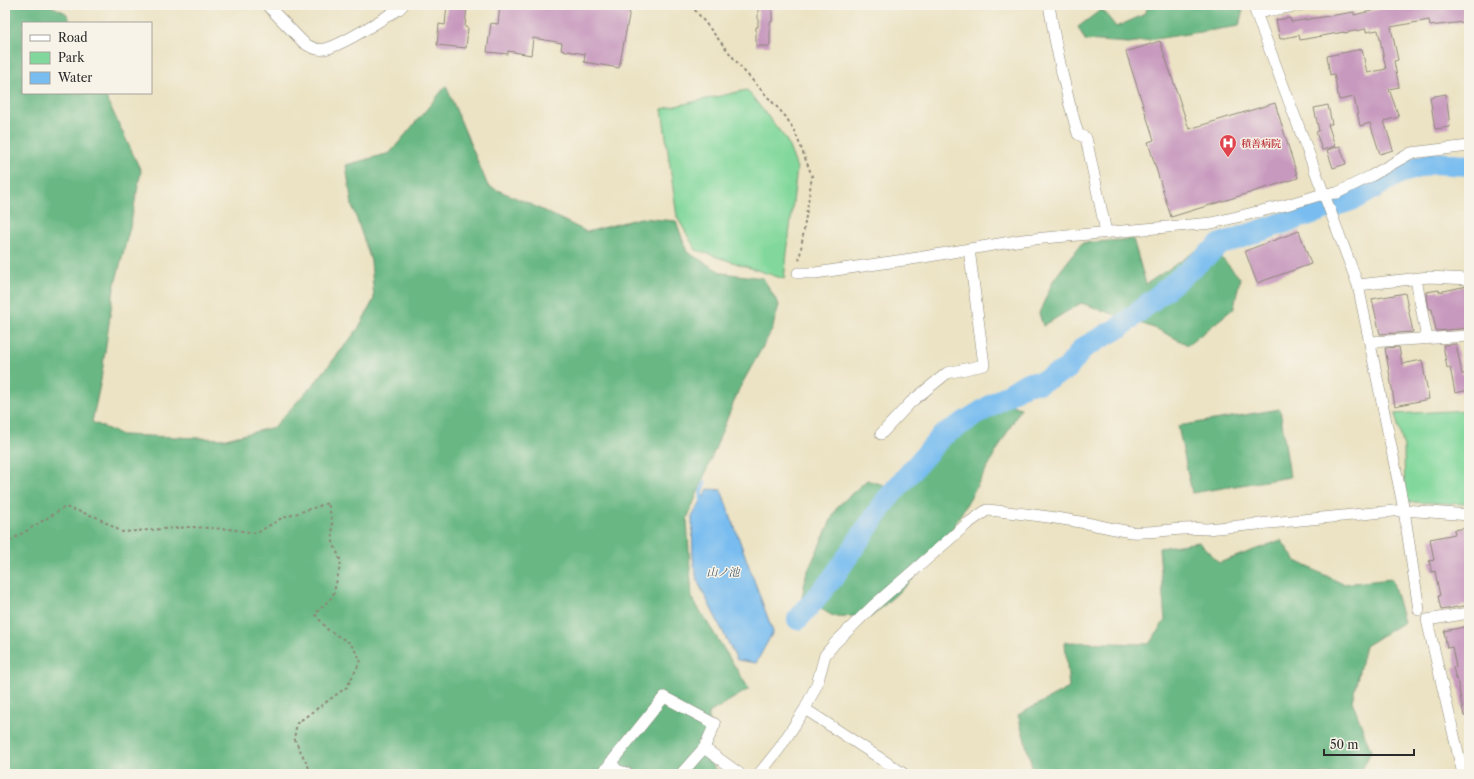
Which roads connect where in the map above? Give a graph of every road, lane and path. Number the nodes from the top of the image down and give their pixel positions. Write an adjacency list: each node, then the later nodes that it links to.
1 (267, 5): 2 (street)
2 (403, 5)
3 (691, 5): 11 (path)
4 (1049, 5): 9 (street)
5 (1300, 5): 6 (street)
6 (1255, 9): 8 (street)
7 (1469, 146): 8 (street)
8 (1325, 197): 9 (street); 14 (street)
9 (1106, 232): 10 (street)
10 (969, 249): 11 (street); 18 (street)
11 (798, 273)
12 (1469, 278): 13 (street)
13 (1416, 279): 14 (street); 16 (street)
14 (1358, 285): 17 (street)
15 (1469, 336): 16 (street)
16 (1427, 339): 17 (street)
17 (1370, 342): 19 (street)
18 (881, 434)
19 (1404, 510): 20 (street); 22 (street); 24 (street)
20 (1469, 515)
21 (5, 544): 26 (path)
22 (1419, 610)
23 (1469, 613): 32 (street)
24 (805, 709): 30 (street); 31 (street)
25 (704, 748): 27 (street); 28 (street); 29 (street)
26 (312, 774)
27 (629, 774)
28 (681, 774)
29 (740, 774)
30 (759, 774)
31 (904, 774)
32 (1463, 774)

